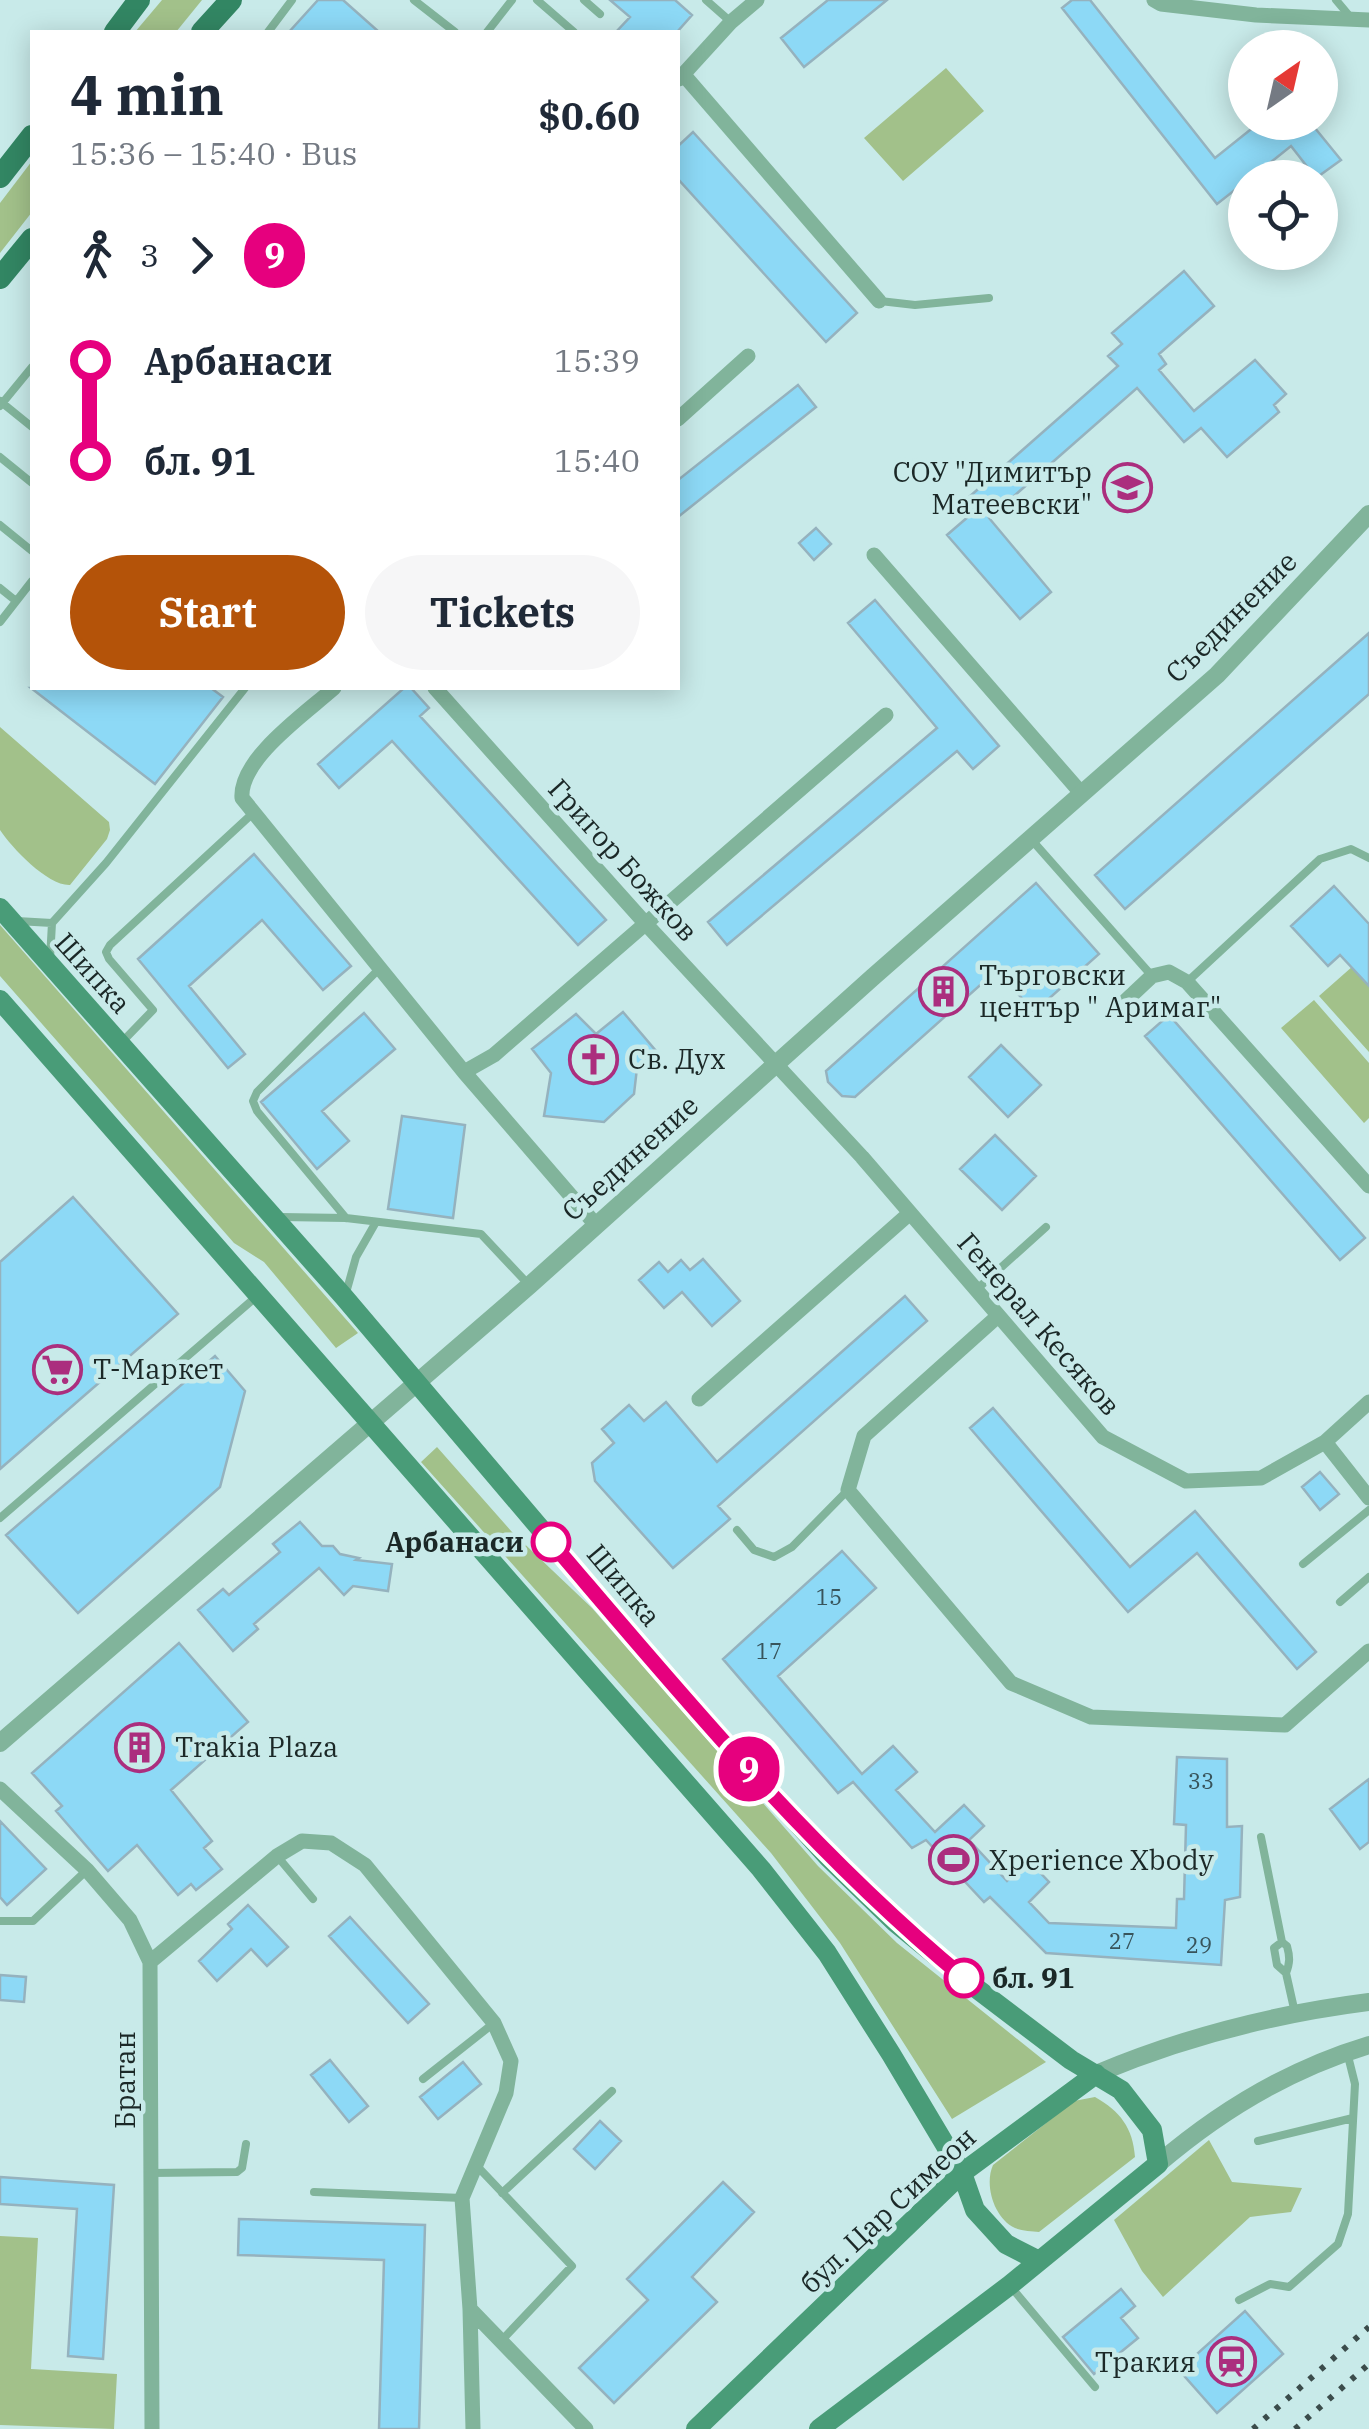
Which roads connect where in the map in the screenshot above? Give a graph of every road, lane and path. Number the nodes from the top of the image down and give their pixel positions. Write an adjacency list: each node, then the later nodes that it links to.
1 (140, 0): 16 (main road)
2 (231, 0): 17 (main road)
3 (292, 0): 18 (lane)
4 (414, 0): 19 (lane)
5 (512, 0): 20 (lane)
6 (537, 0): 21 (lane)
7 (584, 0): 13 (lane)
8 (706, 0): 15 (lane)
9 (757, 0): 15 (street)
10 (1154, 0): 12 (street)
11 (1336, 0): 14 (lane)
12 (1235, 6): 14 (street)
13 (600, 14)
14 (1361, 19)
15 (731, 22): 22 (street)
16 (117, 30)
17 (204, 30)
18 (270, 30)
19 (452, 30)
20 (489, 30)
21 (572, 30)
22 (680, 78): 28 (street)
23 (30, 139): 24 (main road)
24 (0, 177)
25 (30, 241): 26 (main road)
26 (0, 278)
27 (990, 298): 28 (lane)
28 (879, 300)
29 (748, 356): 32 (street)
30 (30, 369): 31 (lane)
31 (1, 403): 33 (lane)
32 (680, 417)
33 (30, 425)
34 (0, 457): 35 (lane)
35 (30, 481)
36 (1369, 514): 48 (street, Съединение)
37 (0, 525): 38 (lane)
38 (30, 549)
39 (874, 554): 48 (street)
40 (30, 584): 42 (lane)
41 (0, 588): 42 (lane)
42 (16, 601): 43 (lane)
43 (0, 622)
44 (243, 690): 53 (lane)
45 (332, 690): 49 (street)
46 (437, 690): 54 (street, Григор Божков)
47 (886, 715): 54 (street)
48 (1082, 794): 50 (street, Съединение)
49 (252, 814): 56 (street); 61 (lane)
50 (1030, 838): 57 (lane); 62 (street, Съединение)
51 (1369, 858): 58 (lane)
52 (5, 914): 53 (lane); 55 (main road, Шипка)
53 (52, 923): 55 (lane)
54 (645, 923): 62 (street, Григор Божков); 63 (street)
55 (50, 966): 61 (main road, Шипка)
56 (379, 969): 63 (street); 67 (lane)
57 (1152, 976): 58 (street); 60 (street)
58 (1188, 982): 64 (street)
59 (0, 1000): 73 (main road)
60 (1119, 1007)
61 (120, 1044): 66 (main road, Шипка)
62 (776, 1064): 65 (street, Генерал Кесяков); 69 (street, Съединение)
63 (464, 1072): 69 (street)
64 (1369, 1186)
65 (910, 1212): 72 (street, Генерал Кесяков); 77 (street)
66 (272, 1216): 67 (lane); 74 (main road, Шипка)
67 (346, 1218): 68 (lane)
68 (376, 1222): 71 (lane); 74 (lane)
69 (596, 1225): 71 (street, Съединение)
70 (1046, 1228): 72 (lane)
71 (530, 1285): 76 (street, Съединение)
72 (976, 1290): 75 (street, Генерал Кесяков)
73 (259, 1294): 79 (main road); 84 (lane)
74 (344, 1297): 76 (main road, Шипка)
75 (998, 1316): 80 (street, Генерал Кесяков); 81 (street)
76 (415, 1382): 79 (street, Съединение); 103 (main road, Шипка)
77 (700, 1399)
78 (1369, 1402): 80 (street, Генерал Кесяков)
79 (372, 1421): 90 (street, Съединение); 112 (main road)
80 (1325, 1442): 82 (street)
81 (848, 1490): 85 (lane); 89 (street)
82 (1369, 1498)
83 (1369, 1510): 86 (lane)
84 (0, 1518)
85 (737, 1530)
86 (1303, 1564)
87 (1369, 1577): 88 (lane)
88 (1340, 1602)
89 (1369, 1651)
90 (0, 1743)
91 (0, 1789): 94 (street, Братан)
92 (1261, 1837): 99 (lane)
93 (277, 1856): 95 (lane); 97 (street); 100 (street)
94 (87, 1870): 96 (lane); 97 (street, Братан)
95 (313, 1899)
96 (0, 1921)
97 (150, 1962): 111 (street, Братан)
98 (1369, 2002): 99 (street, бул. Цар Симеон)
99 (1295, 2013): 103 (street, бул. Цар Симеон)
100 (494, 2023): 104 (lane); 109 (street)
101 (1369, 2045): 102 (street)
102 (1347, 2052): 106 (lane); 110 (street)
103 (1096, 2074): 110 (main road, Шипка); 112 (main road, бул. Цар Симеон)
104 (423, 2079)
105 (612, 2090): 114 (lane)
106 (1354, 2118): 107 (lane); 118 (lane)
107 (1258, 2141)
108 (246, 2144): 111 (lane)
109 (474, 2163): 114 (lane); 115 (street)
110 (1158, 2164): 116 (main road)
111 (150, 2173): 122 (street, Братан)
112 (962, 2173): 116 (main road); 125 (main road, бул. Цар Симеон)
113 (314, 2192): 115 (lane)
114 (502, 2193): 120 (lane)
115 (462, 2198): 119 (street)
116 (1039, 2261): 117 (main road)
117 (1010, 2286): 121 (lane); 126 (main road)
118 (1239, 2300)
119 (470, 2309): 120 (street); 123 (street)
120 (502, 2340): 124 (street)
121 (1095, 2387)
122 (152, 2429)
123 (473, 2429)
124 (586, 2429)
125 (696, 2429)
126 (818, 2429)

